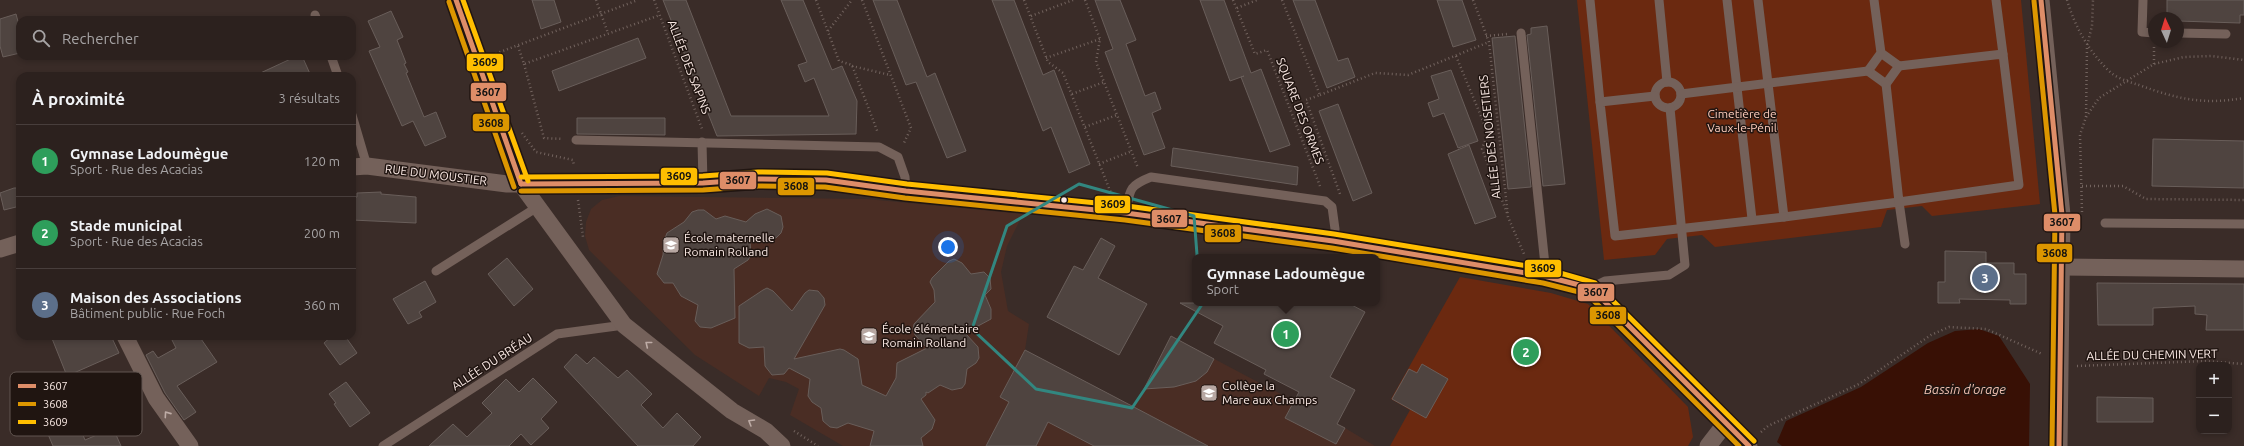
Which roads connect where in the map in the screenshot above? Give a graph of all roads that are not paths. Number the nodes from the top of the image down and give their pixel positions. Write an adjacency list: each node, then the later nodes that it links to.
1 (456, 0): 33 (street)
2 (1590, 0): 26 (lane)
3 (1659, 0): 20 (lane)
4 (1727, 0): 23 (lane)
5 (1758, 0): 21 (lane)
6 (1874, 0): 14 (lane)
7 (1996, 0): 15 (lane)
8 (2041, 0): 47 (street)
9 (2143, 0): 11 (lane)
10 (1521, 32): 50 (lane)
11 (2148, 32)
12 (2184, 33): 13 (lane)
13 (2226, 34)
14 (1881, 53): 17 (lane); 18 (lane)
15 (2003, 54): 17 (lane); 35 (lane)
16 (332, 60): 19 (lane)
17 (1898, 66): 22 (lane)
18 (1868, 71): 21 (lane); 22 (lane)
19 (336, 72)
20 (1667, 82): 24 (lane); 25 (lane)
21 (1769, 84): 23 (lane); 38 (lane)
22 (1886, 84): 35 (lane)
23 (1737, 88): 24 (lane); 39 (lane)
24 (1681, 94): 27 (lane)
25 (1655, 96): 26 (lane); 27 (lane)
26 (1600, 102): 42 (lane)
27 (1670, 108): 42 (lane)
28 (576, 140): 29 (lane)
29 (702, 142): 32 (lane); 34 (lane)
30 (356, 145): 31 (lane)
31 (359, 167): 33 (street, RUE DU MOUSTIER)
32 (703, 183): 33 (street, RUE DU MOUSTIER); 34 (street, RUE DU MOUSTIER)
33 (521, 184): 36 (street)
34 (906, 191): 37 (street, RUE DU MOUSTIER)
35 (1900, 202): 38 (lane); 45 (lane)
36 (539, 206): 49 (lane); 52 (street)
37 (1126, 213): 43 (street, RUE DU MOUSTIER); 43 (lane)
38 (1784, 217): 39 (lane)
39 (1752, 219): 42 (lane)
40 (2105, 223): 41 (lane)
41 (2244, 224)
42 (1683, 227): 51 (lane)
43 (1333, 241): 50 (street, RUE DU MOUSTIER)
44 (16, 244): 46 (street)
45 (1905, 244)
46 (0, 249)
47 (2062, 266): 48 (street); 60 (street)
48 (2244, 269)
49 (436, 271)
50 (1544, 276): 51 (street, RUE DU MOUSTIER)
51 (1591, 288): 54 (street)
52 (624, 325): 56 (lane, ALLÉE DU BRÉAU); 57 (street, one-way to 52)
53 (127, 340): 55 (street, one-way to 53)
54 (1725, 424): 58 (street); 59 (street)
55 (190, 446)
56 (383, 446)
57 (782, 446)
58 (1708, 446)
59 (1748, 446)
60 (2060, 446)

